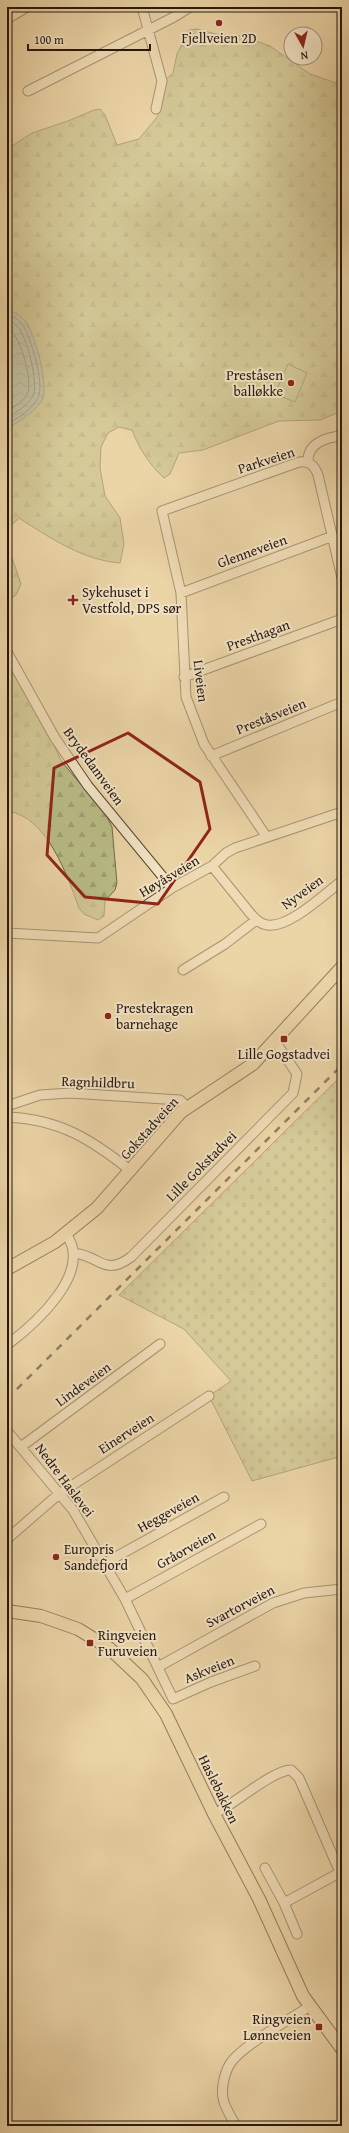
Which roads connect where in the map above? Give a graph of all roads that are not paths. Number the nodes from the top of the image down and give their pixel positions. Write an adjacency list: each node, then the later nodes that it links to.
1 (27, 7): 4 (street)
2 (142, 7): 5 (street)
3 (190, 7): 5 (street)
4 (7, 19)
5 (148, 30): 6 (street); 7 (street)
6 (28, 91)
7 (156, 109)
8 (342, 436): 9 (street)
9 (308, 462): 10 (street, Parkveien); 11 (street, Parkveien)
10 (162, 510): 13 (street, Liveien)
11 (333, 536): 12 (street, Parkveien); 13 (street, Glenneveien)
12 (342, 578)
13 (181, 593): 16 (street, Liveien)
14 (342, 619): 16 (street, Presthagan)
15 (7, 652): 23 (street, Brydedamveien)
16 (184, 677): 18 (street, Liveien)
17 (342, 702): 18 (street, Preståsveien)
18 (211, 756): 20 (street, Liveien)
19 (342, 812): 20 (street, Høyåsveien)
20 (266, 836): 21 (street, Høyåsveien)
21 (212, 866): 23 (street, Høyåsveien); 24 (street)
22 (342, 881): 24 (street, Nyveien)
23 (172, 888): 25 (street, Høyåsveien)
24 (256, 920): 27 (street)
25 (7, 933)
26 (342, 967): 28 (main road, Gokstadveien)
27 (183, 970)
28 (275, 1042): 30 (main road, Gokstadveien); 34 (street, Lille Gokstadvei)
29 (7, 1106): 30 (street, Ragnhildbru)
30 (187, 1107): 32 (main road, Gokstadveien)
31 (7, 1117): 32 (street)
32 (131, 1170): 33 (main road, Gokstadveien)
33 (66, 1234): 34 (street); 35 (main road, Gokstadveien)
34 (74, 1253): 37 (street)
35 (7, 1269)
36 (160, 1344): 40 (street, Lindeveien)
37 (7, 1345)
38 (209, 1396): 41 (street, Einerveien)
39 (7, 1430): 40 (street, Nedre Haslevei)
40 (22, 1446): 41 (street, Nedre Haslevei)
41 (59, 1494): 44 (street, Einerveien); 45 (street, Nedre Haslevei)
42 (224, 1497): 45 (street, Heggeveien)
43 (261, 1524): 47 (street, Gråorveien)
44 (7, 1540)
45 (105, 1563): 47 (street, Nedre Haslevei)
46 (342, 1588): 50 (street, Svartorveien)
47 (125, 1599): 50 (street, Nedre Haslevei)
48 (7, 1611): 52 (main road, Haslebakken)
49 (255, 1666): 51 (street, Askveien)
50 (158, 1667): 51 (street, Nedre Haslevei)
51 (173, 1699)
52 (214, 1814): 54 (street); 57 (main road, Haslebakken)
53 (265, 1868): 55 (street)
54 (341, 1875): 55 (street)
55 (284, 1903): 56 (street)
56 (297, 1934)
57 (310, 2006): 58 (main road, Haslebakken); 59 (street)
58 (342, 2049)
59 (236, 2126)

